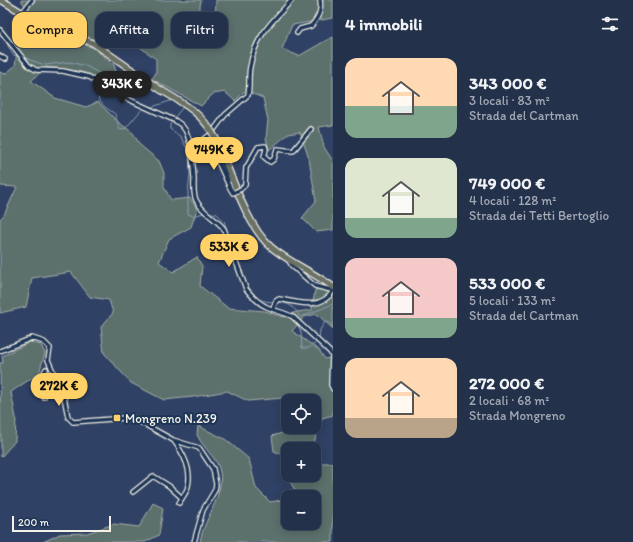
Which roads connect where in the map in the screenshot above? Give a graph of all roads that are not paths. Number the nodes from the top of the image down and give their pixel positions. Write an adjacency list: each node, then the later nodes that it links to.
1 (1, 0): 5 (main road)
2 (32, 0): 6 (street)
3 (292, 0): 14 (street)
4 (320, 0): 8 (street)
5 (20, 12)
6 (23, 12)
7 (0, 30): 13 (street)
8 (297, 33)
9 (87, 42): 15 (main road, bridge)
10 (0, 56): 11 (street)
11 (5, 59)
12 (311, 129): 16 (street, bridge)
13 (188, 141): 14 (street); 19 (street)
14 (199, 143): 16 (street)
15 (220, 146): 16 (street); 17 (main road)
16 (230, 188)
17 (288, 258): 18 (main road); 18 (street)
18 (332, 288): 19 (street)
19 (274, 304): 22 (street)
20 (0, 351): 21 (street)
21 (50, 364): 23 (street); 24 (street)
22 (333, 389)
23 (44, 398)
24 (173, 440): 26 (street); 28 (street)
25 (133, 492): 26 (street)
26 (182, 498): 27 (street)
27 (179, 503)
28 (194, 542)

